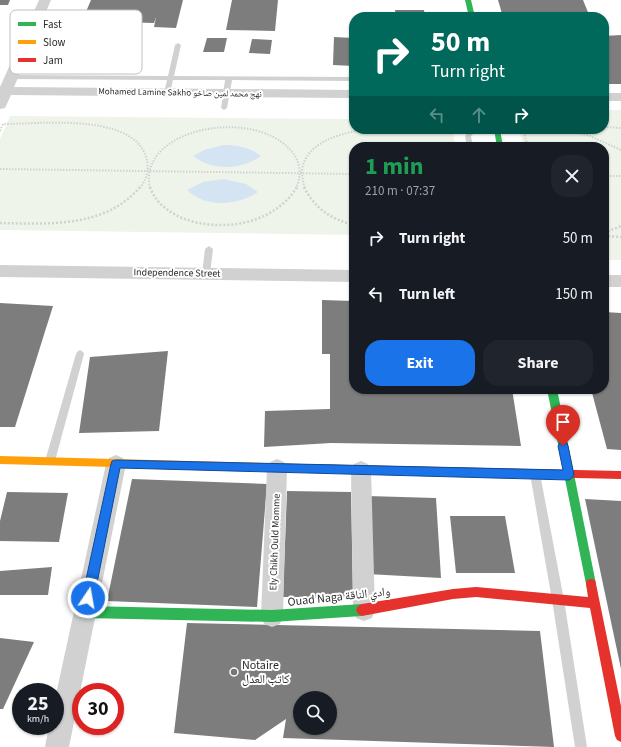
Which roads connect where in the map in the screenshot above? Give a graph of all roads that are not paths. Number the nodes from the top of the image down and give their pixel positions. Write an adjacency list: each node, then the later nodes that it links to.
1 (45, 0): 3 (street)
2 (468, 0): 4 (street)
3 (41, 10)
4 (471, 12)
5 (178, 45): 10 (lane)
6 (13, 74): 7 (street)
7 (12, 77): 8 (lane); 13 (street)
8 (74, 77): 9 (lane); 14 (lane)
9 (130, 78): 10 (lane); 15 (lane)
10 (169, 78): 11 (lane); 16 (lane)
11 (229, 78): 12 (lane); 17 (lane)
12 (349, 79)
13 (3, 91): 14 (street, Mohamed Lamine Sakho نهج محمد لمين صاخو); 21 (street)
14 (69, 92): 15 (street, Mohamed Lamine Sakho نهج محمد لمين صاخو)
15 (127, 92): 16 (street, Mohamed Lamine Sakho نهج محمد لمين صاخو)
16 (167, 93): 17 (street, Mohamed Lamine Sakho نهج محمد لمين صاخو)
17 (226, 93): 18 (street, Mohamed Lamine Sakho نهج محمد لمين صاخو); 22 (lane)
18 (349, 94)
19 (609, 97): 20 (street)
20 (621, 97)
21 (0, 105)
22 (224, 108)
23 (209, 249): 25 (lane)
24 (0, 270): 25 (street, Independence Street)
25 (206, 274): 26 (street, Independence Street)
26 (349, 276)
27 (609, 281): 28 (street)
28 (621, 281)
29 (80, 354): 32 (lane)
30 (553, 394): 37 (street)
31 (0, 460): 32 (street)
32 (50, 462): 33 (street)
33 (116, 464): 34 (street); 42 (street)
34 (277, 468): 35 (street); 43 (street, Ely Chikh Ould Momme)
35 (361, 470): 36 (street); 41 (street)
36 (536, 474): 37 (street); 39 (lane)
37 (569, 475): 38 (street); 40 (street)
38 (621, 475)
39 (558, 600): 40 (street, Ouad Naga وادي الناقة); 41 (street, Ouad Naga وادي الناقة); 46 (lane)
40 (595, 603): 44 (street)
41 (364, 610): 43 (street, Ouad Naga وادي الناقة)
42 (85, 612): 43 (street, Ouad Naga وادي الناقة); 45 (street)
43 (272, 616)
44 (621, 736)
45 (57, 747)
46 (581, 747)

